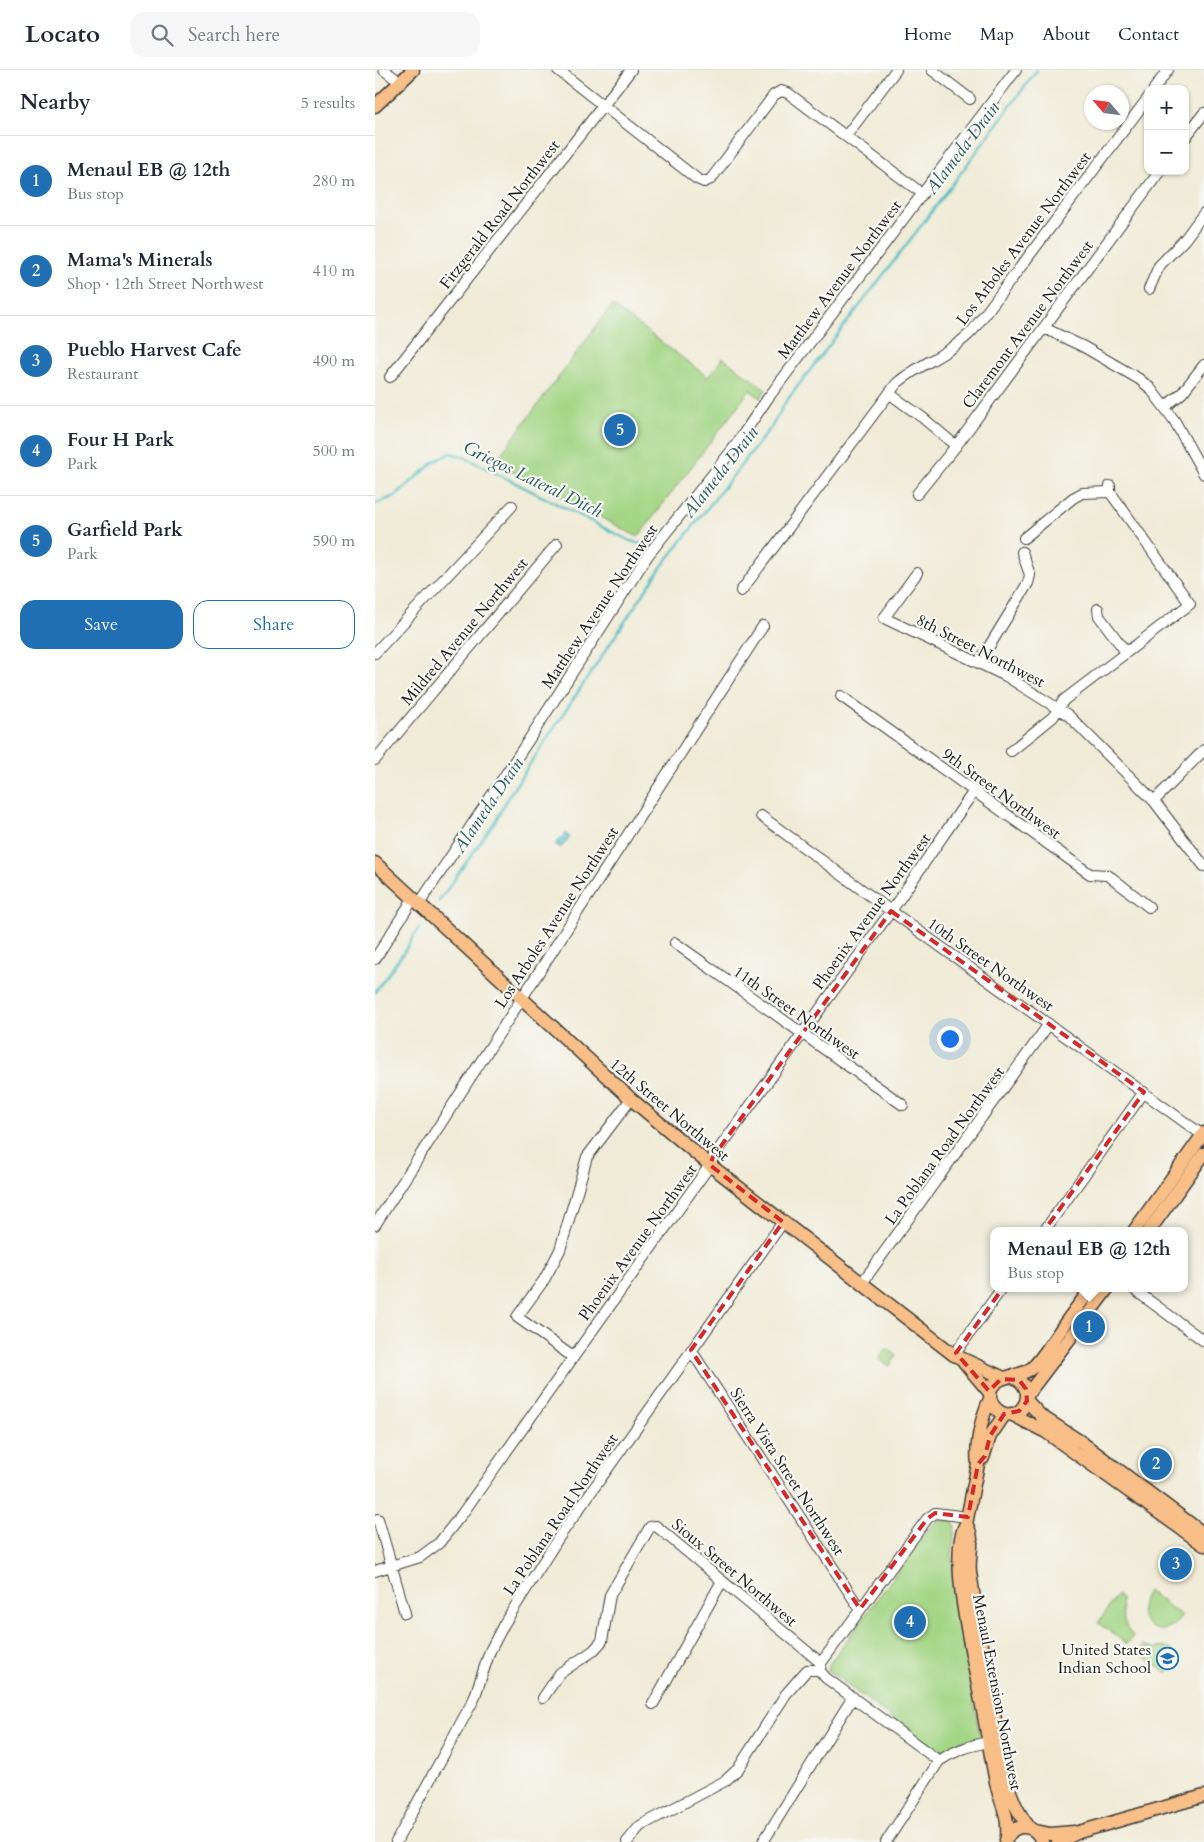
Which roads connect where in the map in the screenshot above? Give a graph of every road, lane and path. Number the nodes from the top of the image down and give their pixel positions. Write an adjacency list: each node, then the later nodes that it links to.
1 (384, 70): 9 (street)
2 (413, 70): 9 (main road)
3 (558, 70): 13 (street)
4 (631, 70): 13 (street, Fitzgerald Road Northwest)
5 (896, 70): 17 (street)
6 (932, 70): 11 (street)
7 (1016, 70): 51 (street, Matthew Avenue Northwest)
8 (1168, 70): 10 (street)
9 (400, 82): 14 (main road)
10 (1157, 85)
11 (970, 99)
12 (1144, 103): 25 (street, Los Arboles Avenue Northwest)
13 (604, 105): 17 (street); 24 (street, Fitzgerald Road Northwest)
14 (375, 106)
15 (1204, 113): 16 (street)
16 (1189, 133)
17 (846, 136): 19 (street)
18 (1157, 175): 22 (street, Claremont Avenue Northwest)
19 (916, 189)
20 (1204, 214): 21 (street)
21 (1149, 289)
22 (1044, 328): 26 (street); 27 (street, Claremont Avenue Northwest)
23 (1204, 365): 26 (street)
24 (390, 377)
25 (890, 394): 27 (street); 35 (street, Los Arboles Avenue Northwest)
26 (1165, 407): 28 (street)
27 (956, 446): 29 (street, Claremont Avenue Northwest)
28 (1204, 474)
29 (917, 494)
30 (512, 506): 39 (street)
31 (1024, 538): 38 (street)
32 (557, 544): 45 (street, Mildred Avenue Northwest)
33 (1022, 552): 40 (street)
34 (917, 573): 40 (street, 8th Street Northwest)
35 (741, 591)
36 (1097, 609): 38 (street)
37 (763, 626): 56 (street, Los Arboles Avenue Northwest)
38 (1126, 652): 42 (street)
39 (375, 653)
40 (979, 663): 42 (street, 8th Street Northwest)
41 (841, 696): 46 (street, 9th Street Northwest)
42 (1059, 708): 44 (street); 47 (street, 8th Street Northwest)
43 (1204, 750): 47 (street)
44 (1011, 751)
45 (375, 760)
46 (974, 791): 52 (street, 9th Street Northwest); 53 (street, Phoenix Avenue Northwest)
47 (1154, 801): 50 (street, 8th Street Northwest)
48 (761, 816): 53 (street, 10th Street Northwest)
49 (375, 864): 51 (main road, 12th Street Northwest)
50 (1204, 866)
51 (416, 901): 55 (street, Matthew Avenue Northwest); 56 (main road, 12th Street Northwest)
52 (1149, 907)
53 (891, 911): 57 (street, 10th Street Northwest); 58 (street, Phoenix Avenue Northwest)
54 (675, 943): 58 (street, 11th Street Northwest)
55 (375, 959)
56 (521, 998): 60 (main road, 12th Street Northwest); 66 (street, Los Arboles Avenue Northwest)
57 (1049, 1024): 59 (street, 10th Street Northwest); 70 (street, La Poblana Road Northwest)
58 (801, 1034): 61 (street, 11th Street Northwest); 64 (street, Phoenix Avenue Northwest)
59 (1144, 1092): 62 (street, 10th Street Northwest); 67 (street)
60 (631, 1099): 64 (main road, 12th Street Northwest); 77 (street)
61 (903, 1105)
62 (1204, 1135): 68 (main road)
63 (1204, 1154): 69 (main road)
64 (710, 1165): 65 (main road, 12th Street Northwest); 77 (street, Phoenix Avenue Northwest)
65 (783, 1222): 70 (main road, 12th Street Northwest); 76 (street, La Poblana Road Northwest)
66 (375, 1225)
67 (1047, 1227)
68 (1137, 1227)
69 (1152, 1227)
70 (862, 1284): 78 (main road, 12th Street Northwest)
71 (999, 1292): 78 (street)
72 (1089, 1292): 79 (main road)
73 (1105, 1292): 81 (main road)
74 (1137, 1292): 75 (street)
75 (1204, 1341)
76 (691, 1350): 91 (street, Sierra Vista Street Northwest); 103 (street, La Poblana Road Northwest)
77 (573, 1357): 88 (street, Phoenix Avenue Northwest)
78 (958, 1357): 79 (main road, 12th Street Northwest); 80 (main road, 12th Street Northwest)
79 (1008, 1378): 80 (main road); 81 (main road)
80 (990, 1396): 82 (main road); 83 (main road)
81 (1027, 1398): 82 (main road); 86 (main road)
82 (1008, 1414): 83 (main road); 87 (main road)
83 (978, 1464): 85 (main road)
84 (378, 1519): 88 (street)
85 (967, 1521): 91 (street); 97 (main road, Menaul Extension Northwest); 101 (main road, Menaul Extension Northwest)
86 (1204, 1534)
87 (1204, 1546)
88 (392, 1565): 89 (street, Phoenix Avenue Northwest); 92 (street)
89 (375, 1571)
90 (722, 1580): 93 (street, Sioux Street Northwest); 95 (street, Sioux Street Northwest); 96 (street)
91 (860, 1609): 93 (street)
92 (405, 1613)
93 (820, 1666): 94 (street, Sioux Street Northwest); 104 (street)
94 (853, 1697): 98 (street, Sioux Street Northwest); 105 (street)
95 (543, 1698)
96 (653, 1704)
97 (988, 1742): 98 (street); 102 (main road, Menaul Extension Northwest)
98 (939, 1761): 106 (street)
99 (1204, 1796): 100 (main road)
100 (1079, 1832): 101 (main road); 107 (main road)
101 (1036, 1833): 102 (main road)
102 (1006, 1839)
103 (397, 1842)
104 (627, 1842)
105 (763, 1842)
106 (886, 1842)
107 (1058, 1842)

